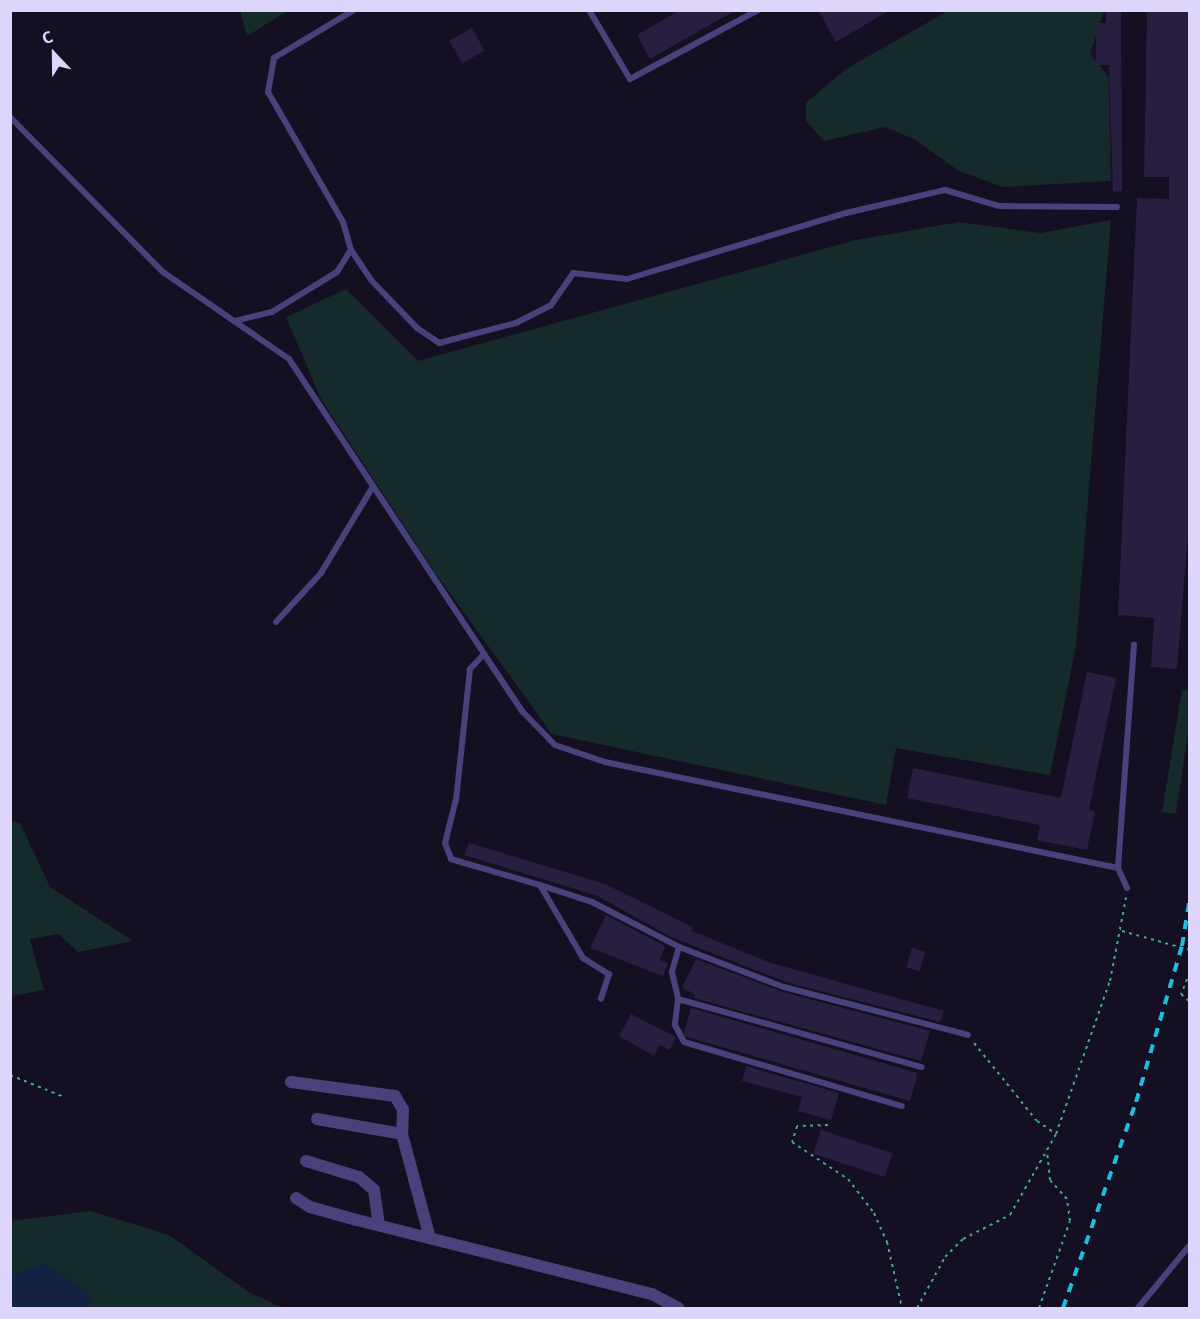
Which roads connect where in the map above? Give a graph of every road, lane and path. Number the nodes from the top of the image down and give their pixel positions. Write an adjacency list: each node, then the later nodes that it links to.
1 (354, 10): 6 (lane)
2 (589, 10): 3 (lane)
3 (758, 10)
4 (10, 117): 7 (lane)
5 (1117, 207): 6 (lane)
6 (351, 250): 7 (lane)
7 (235, 321): 8 (lane)
8 (372, 488): 9 (lane); 11 (lane)
9 (276, 622)
10 (1134, 645): 12 (lane)
11 (484, 654): 12 (lane); 13 (lane)
12 (1118, 868): 14 (lane)
13 (540, 885): 16 (lane); 19 (lane)
14 (1127, 888): 15 (path)
15 (1122, 931): 17 (path); 31 (path)
16 (679, 947): 20 (lane); 22 (lane)
17 (1190, 950)
18 (1190, 972): 21 (path)
19 (601, 999)
20 (678, 999): 23 (lane); 27 (lane)
21 (1190, 1002)
22 (968, 1035): 31 (path)
23 (922, 1067)
24 (10, 1075): 26 (path)
25 (291, 1082): 30 (street)
26 (64, 1097)
27 (902, 1106)
28 (317, 1119): 30 (street)
29 (828, 1125): 39 (path)
30 (402, 1134): 36 (street)
31 (1056, 1134): 32 (path)
32 (1047, 1149): 40 (path); 41 (path)
33 (306, 1161): 35 (street)
34 (296, 1198): 35 (street)
35 (379, 1224): 36 (street)
36 (429, 1235): 38 (street)
37 (1190, 1245): 42 (lane)
38 (678, 1308)
39 (902, 1308)
40 (917, 1308)
41 (1039, 1308)
42 (1138, 1308)

